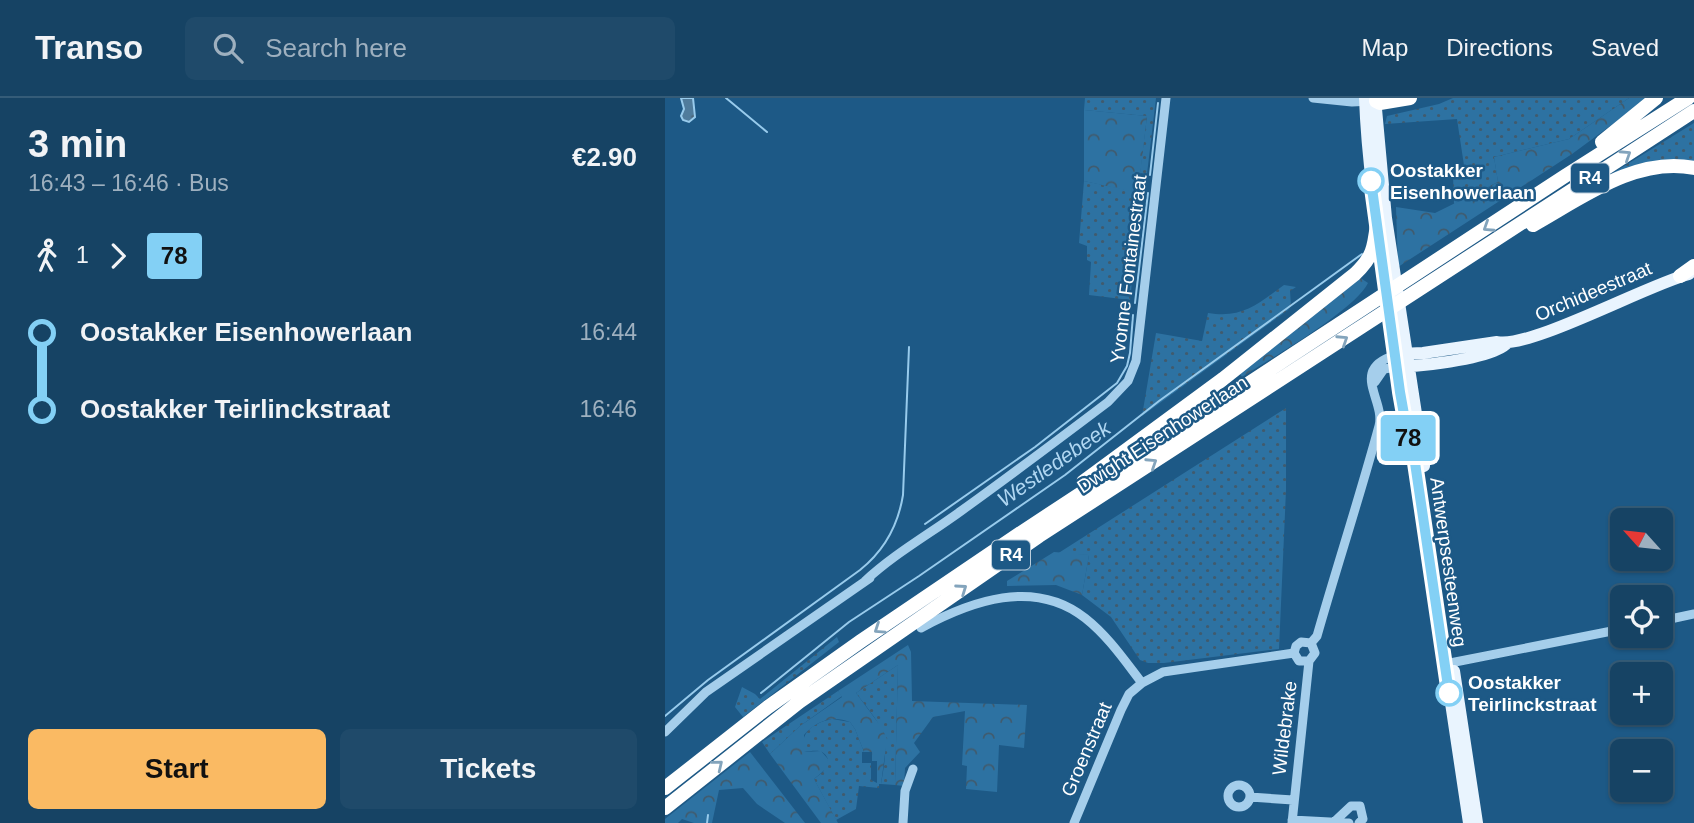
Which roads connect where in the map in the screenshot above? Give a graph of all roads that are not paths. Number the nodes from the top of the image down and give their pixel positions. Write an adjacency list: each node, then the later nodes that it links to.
1 (1166, 98): 25 (street, Yvonne Fontainestraat)
2 (1313, 98): 6 (street)
3 (1410, 98): 6 (highway)
4 (1656, 98): 9 (highway)
5 (1688, 98): 9 (highway, R4)
6 (1372, 99): 10 (main road, Antwerpsesteenweg); 14 (main road, Antwerpsesteenweg)
7 (1694, 111): 11 (highway, Dwight Eisenhowerlaan / R4, one-way to 7)
8 (1694, 168): 11 (highway)
9 (1565, 176): 15 (highway, Dwight Eisenhowerlaan / R4, one-way to 15)
10 (1377, 224): 14 (main road, Antwerpsesteenweg); 15 (highway)
11 (1486, 245): 30 (highway, Dwight Eisenhowerlaan / R4, one-way to 11)
12 (1694, 266): 13 (highway)
13 (1687, 274): 14 (main road, Orchideestraat)
14 (1402, 360): 20 (street); 23 (main road, Antwerpsesteenweg)
15 (1016, 536): 27 (highway, Dwight Eisenhowerlaan / R4, one-way to 27)
16 (1694, 614): 17 (street)
17 (1673, 618)
18 (921, 628): 24 (street)
19 (1610, 631): 23 (street)
20 (1311, 643): 21 (street); 22 (street)
21 (1294, 653): 22 (street); 24 (street, Groenstraat)
22 (1310, 661): 29 (street, Wildebrake)
23 (1449, 664): 37 (main road, Antwerpsesteenweg); 38 (main road, Antwerpsesteenweg)
24 (1142, 684): 34 (street, Groenstraat)
25 (665, 733)
26 (913, 769): 33 (street)
27 (665, 788)
28 (1250, 797): 29 (street, Wildebrake)
29 (1293, 800): 31 (street, Wildebrake)
30 (665, 808)
31 (1292, 821): 32 (street, Wildebrake)
32 (1334, 822): 35 (street, Wildebrake); 36 (street, Wildebrake)
33 (903, 823)
34 (1074, 823)
35 (1349, 823)
36 (1359, 823)
37 (1469, 823)
38 (1477, 823)

